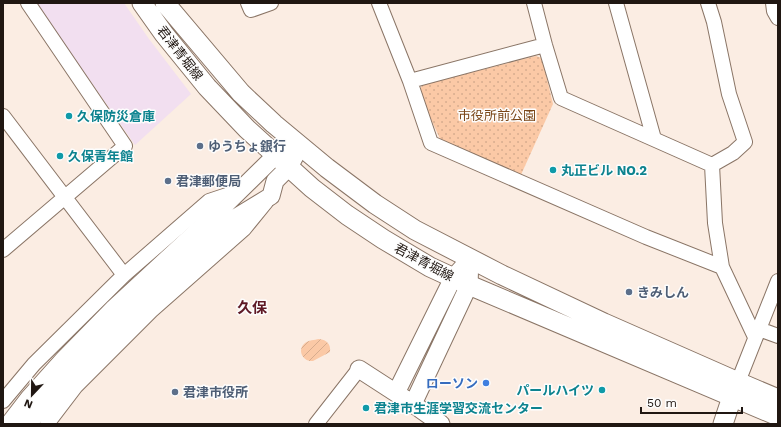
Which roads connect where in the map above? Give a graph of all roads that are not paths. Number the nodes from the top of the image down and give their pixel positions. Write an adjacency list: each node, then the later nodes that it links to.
1 (28, 3): 21 (street)
2 (142, 3): 17 (main road, 君津青堀線)
3 (165, 3): 16 (main road, 君津青堀線)
4 (248, 3): 5 (street)
5 (271, 3)
6 (379, 3): 13 (street)
7 (534, 3): 12 (street)
8 (616, 3): 15 (street)
9 (708, 3): 18 (street)
10 (773, 3): 11 (street)
11 (778, 18)
12 (545, 45): 13 (street); 15 (street)
13 (410, 81): 25 (street)
14 (3, 116): 21 (street)
15 (654, 139): 18 (street)
16 (301, 147): 17 (street); 24 (main road, 君津青堀線)
17 (282, 161): 19 (street); 20 (street); 27 (main road, 君津青堀線)
18 (712, 165): 25 (street)
19 (240, 191): 22 (street); 26 (street)
20 (271, 196): 22 (street); 41 (street)
21 (65, 197): 23 (street); 26 (street)
22 (229, 213): 39 (street); 40 (street)
23 (3, 250)
24 (470, 258): 27 (street); 33 (main road, 君津青堀線)
25 (722, 267): 30 (street)
26 (124, 275): 36 (street)
27 (461, 281): 33 (main road, 君津青堀線); 34 (street); 37 (street)
28 (778, 281): 29 (street)
29 (774, 302): 30 (street)
30 (757, 333): 31 (street); 33 (street)
31 (778, 336)
32 (359, 369): 34 (street); 42 (street)
33 (735, 389): 35 (main road, 君津青堀線); 38 (main road, 君津青堀線); 44 (main road)
34 (396, 393): 37 (street)
35 (778, 399)
36 (3, 401)
37 (412, 404): 43 (street)
38 (778, 416)
39 (9, 424)
40 (28, 424)
41 (47, 424)
42 (316, 424)
43 (441, 424)
44 (723, 424)

